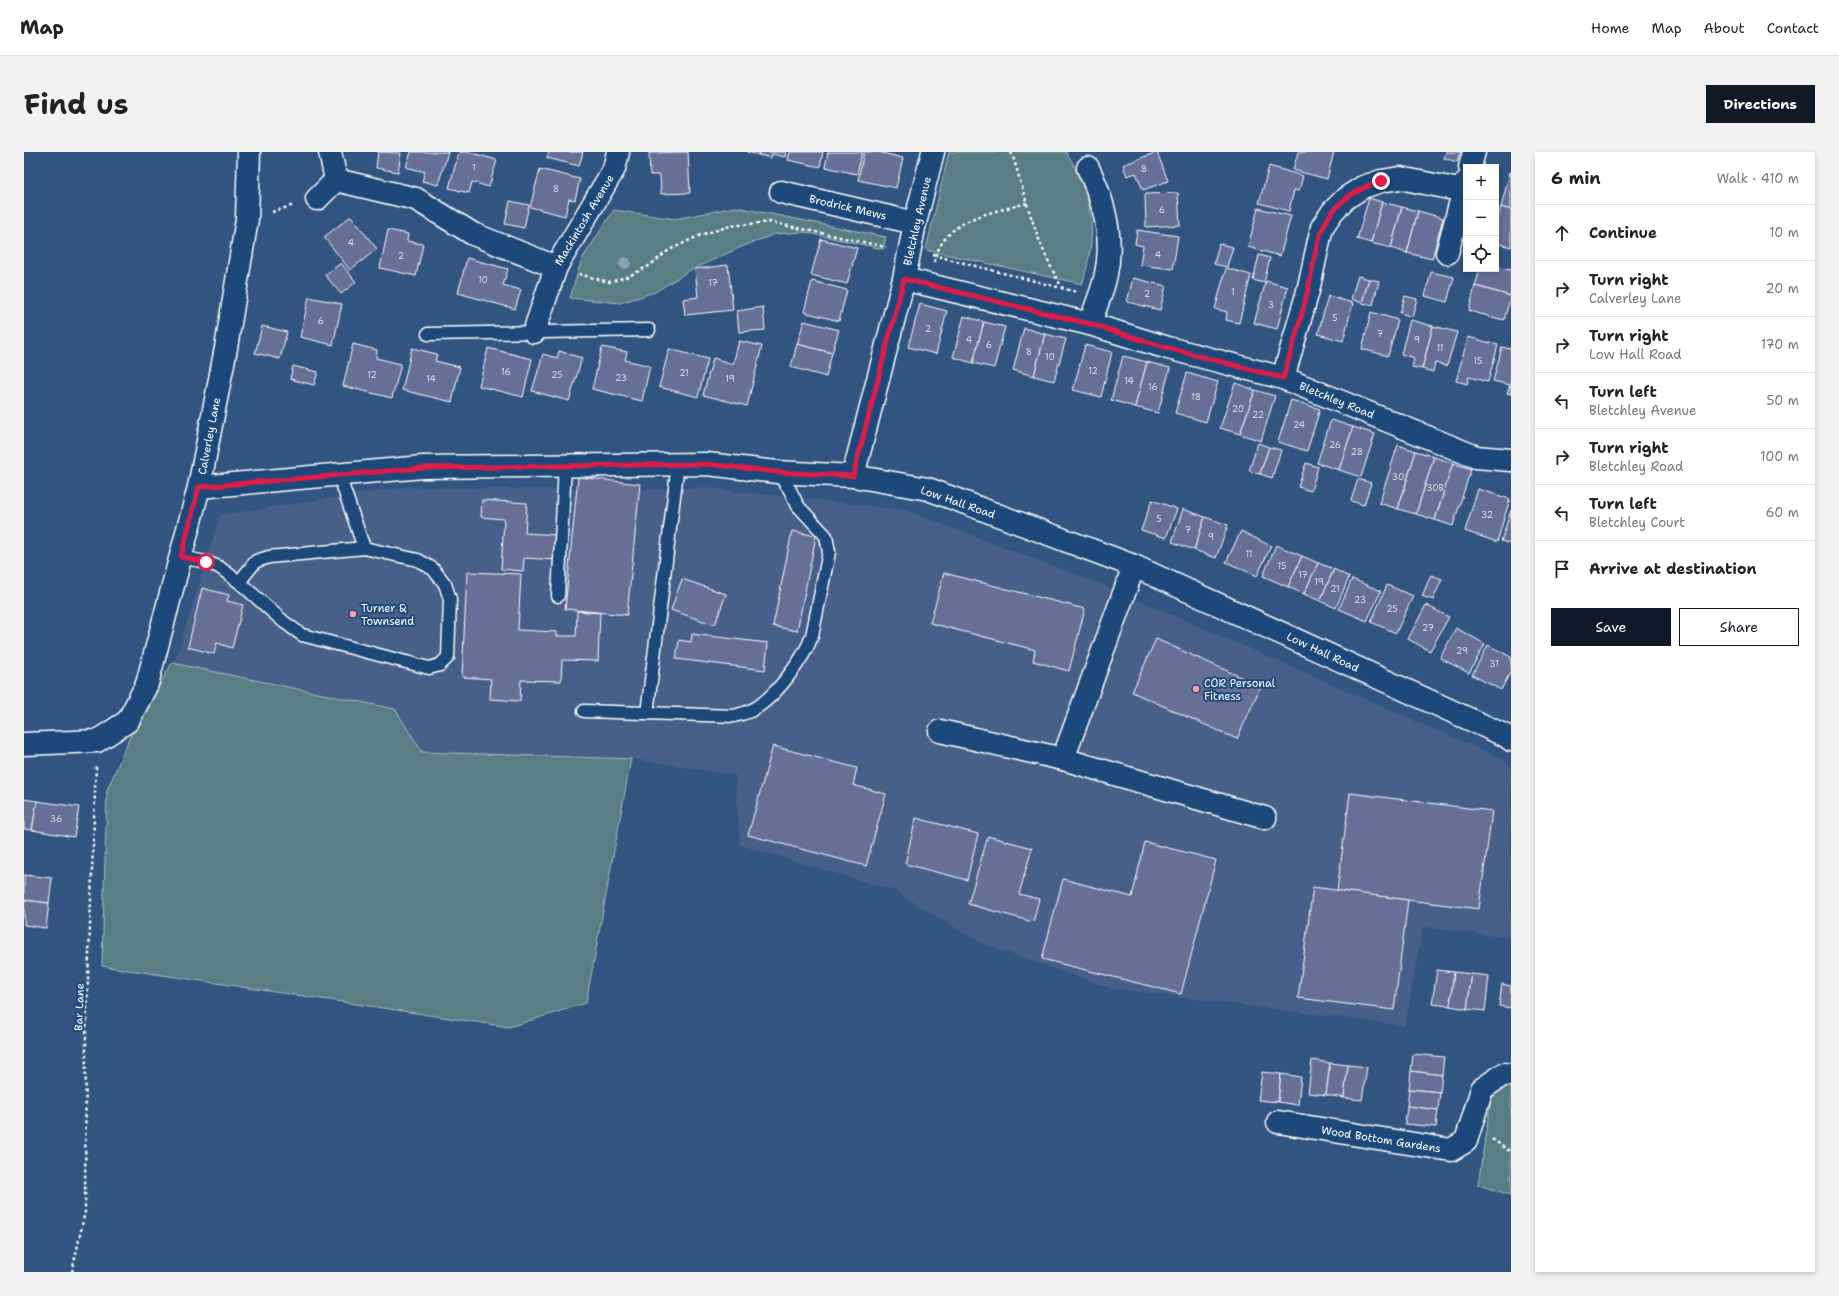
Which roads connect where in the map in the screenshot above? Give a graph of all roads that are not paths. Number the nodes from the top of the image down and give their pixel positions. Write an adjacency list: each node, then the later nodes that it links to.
1 (249, 152): 28 (street, Calverley Lane)
2 (330, 152): 8 (street)
3 (618, 152): 15 (street, Mackintosh Avenue)
4 (933, 152): 13 (street, Bletchley Avenue)
5 (1474, 152): 6 (street)
6 (1471, 164)
7 (1088, 168): 17 (street)
8 (336, 180): 12 (street); 15 (street)
9 (1463, 186): 21 (street)
10 (781, 192): 13 (street, Brodrick Mews)
11 (1463, 193): 14 (street)
12 (317, 199)
13 (915, 223): 16 (street, Bletchley Avenue)
14 (1447, 253)
15 (556, 267): 19 (street, Mackintosh Avenue)
16 (904, 279): 17 (street, Bletchley Road); 27 (street, Bletchley Avenue)
17 (1090, 324): 21 (street, Bletchley Road)
18 (649, 330): 19 (lane)
19 (534, 332): 20 (lane)
20 (428, 334)
21 (1283, 378): 22 (street, Bletchley Road)
22 (1511, 460)
23 (678, 464): 24 (street, Low Hall Road); 25 (street, Low Hall Road); 35 (lane)
24 (565, 466): 26 (street, Low Hall Road); 33 (lane)
25 (777, 472): 27 (street, Low Hall Road); 35 (lane)
26 (339, 475): 28 (street, Low Hall Road); 29 (lane)
27 (853, 476): 31 (street, Low Hall Road)
28 (199, 487): 30 (street, Calverley Lane)
29 (364, 548): 32 (lane); 32 (lane)
30 (181, 557): 32 (lane); 38 (street, Calverley Lane)
31 (1134, 566): 37 (street, Low Hall Road); 39 (street)
32 (240, 582)
33 (558, 596)
34 (584, 711): 35 (lane)
35 (647, 713)
36 (940, 731): 39 (street)
37 (1511, 740)
38 (24, 744)
39 (1063, 759): 40 (street)
40 (1265, 818)
41 (1511, 1075): 42 (street, Wood Bottom Gardens)
42 (1278, 1122)

